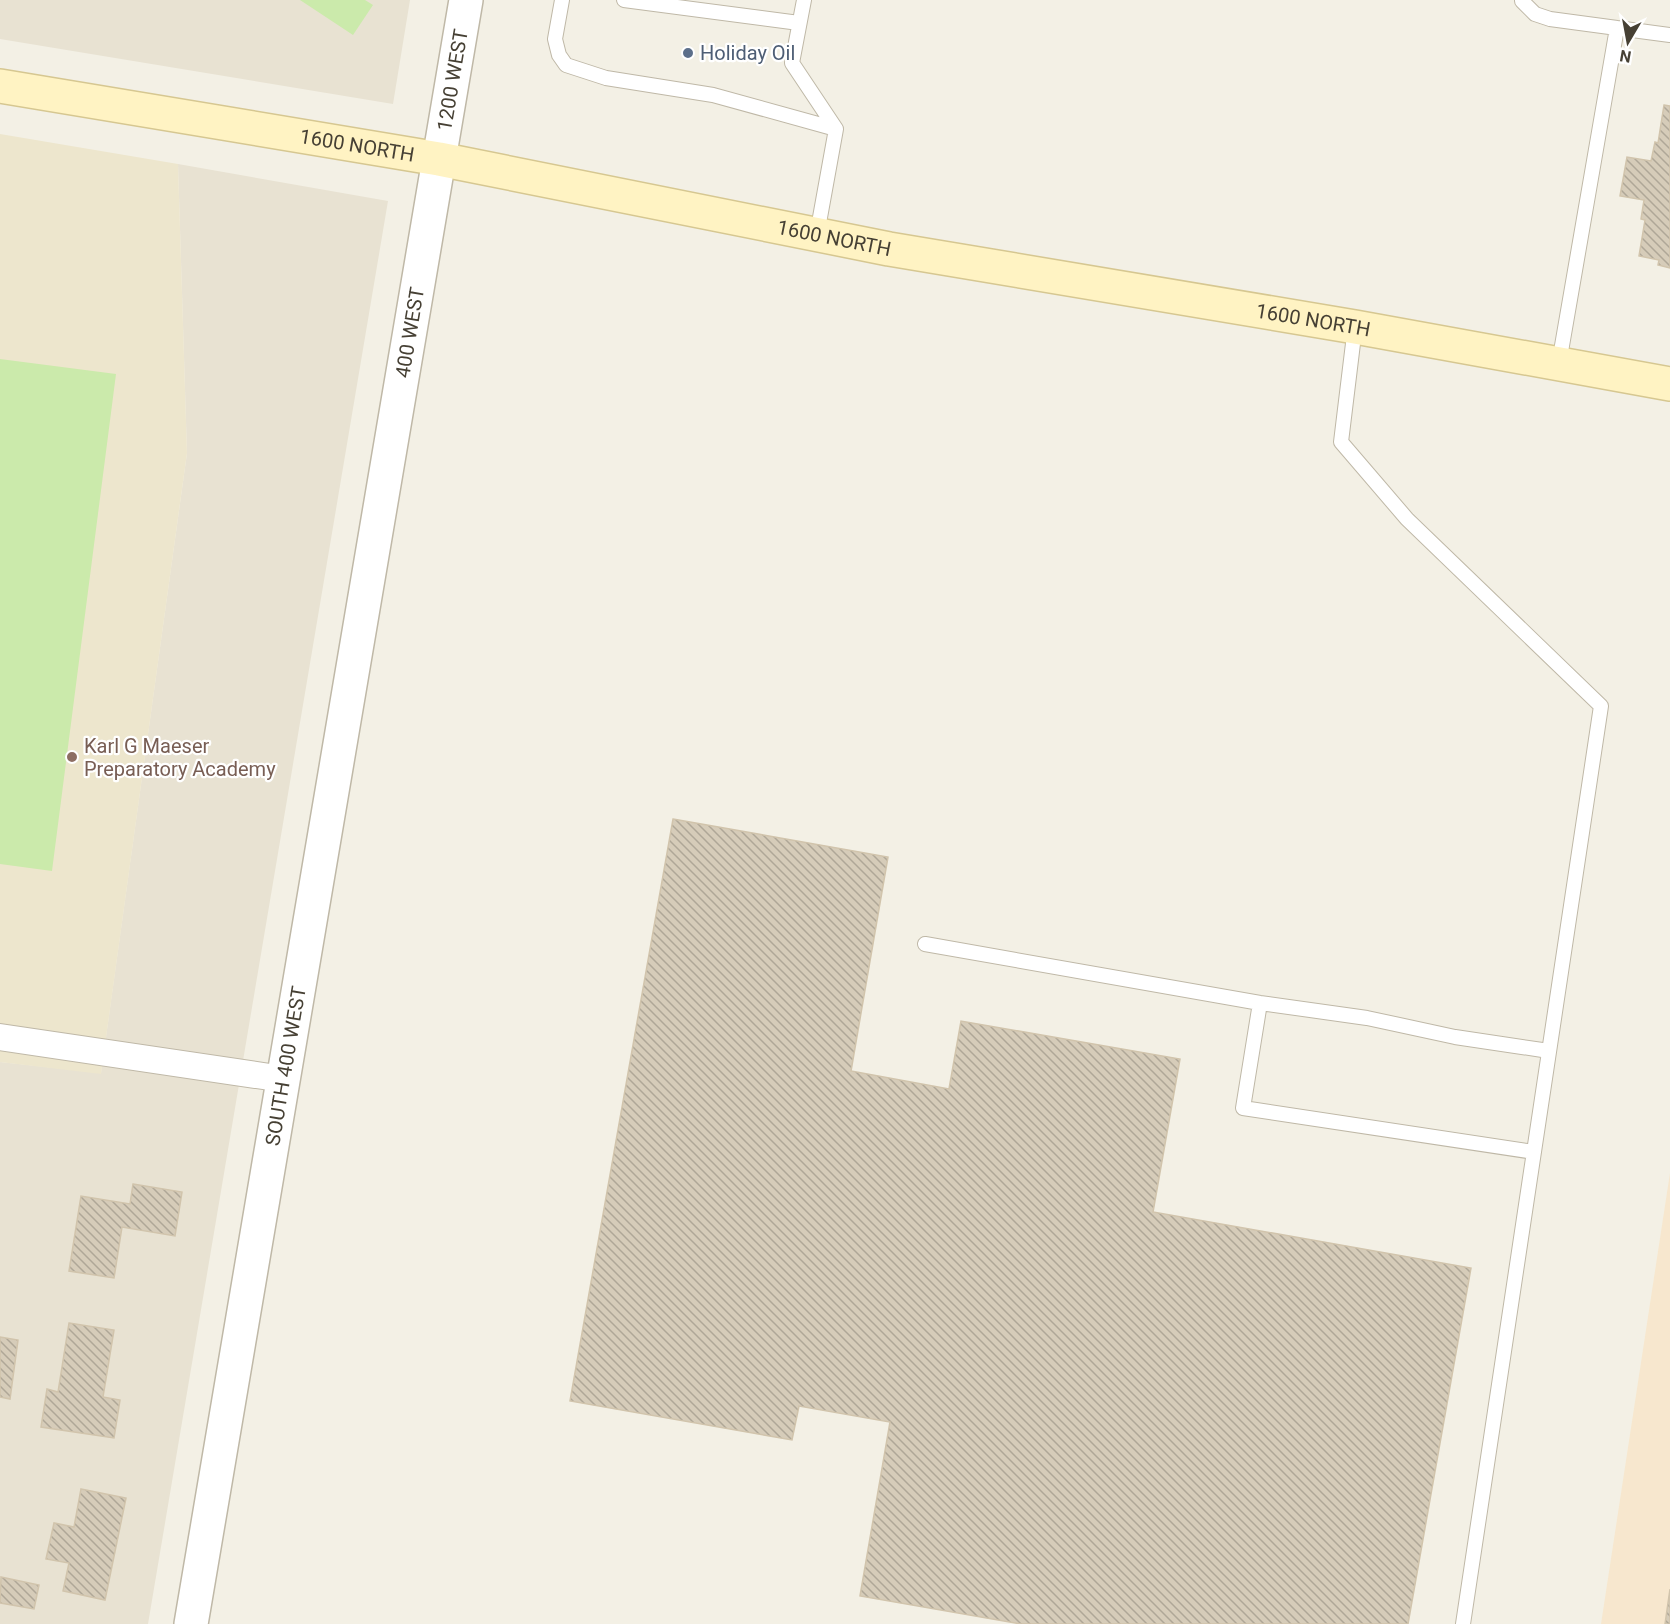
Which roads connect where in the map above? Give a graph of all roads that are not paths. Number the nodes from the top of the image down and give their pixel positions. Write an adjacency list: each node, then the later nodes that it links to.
1 (466, 0): 11 (street, 1200 WEST)
2 (562, 0): 10 (lane)
3 (624, 0): 6 (lane)
4 (804, 0): 6 (lane)
5 (1522, 1): 7 (lane)
6 (800, 23): 10 (lane)
7 (1617, 28): 8 (lane); 14 (lane)
8 (1670, 34)
9 (0, 86): 11 (main road, 1600 NORTH)
10 (836, 129): 12 (lane)
11 (440, 159): 12 (main road, 1600 NORTH); 16 (street, 400 WEST)
12 (817, 234): 13 (main road, 1600 NORTH)
13 (1355, 327): 14 (main road, 1600 NORTH); 20 (lane)
14 (1559, 363): 15 (main road, 1600 NORTH)
15 (1670, 384)
16 (380, 507): 21 (street, SOUTH 400 WEST)
17 (926, 944): 18 (lane)
18 (1260, 1003): 20 (lane); 22 (lane)
19 (0, 1037): 21 (street)
20 (1549, 1051): 22 (lane)
21 (283, 1079): 23 (street, SOUTH 400 WEST)
22 (1534, 1152): 24 (lane)
23 (190, 1624)
24 (1463, 1624)

